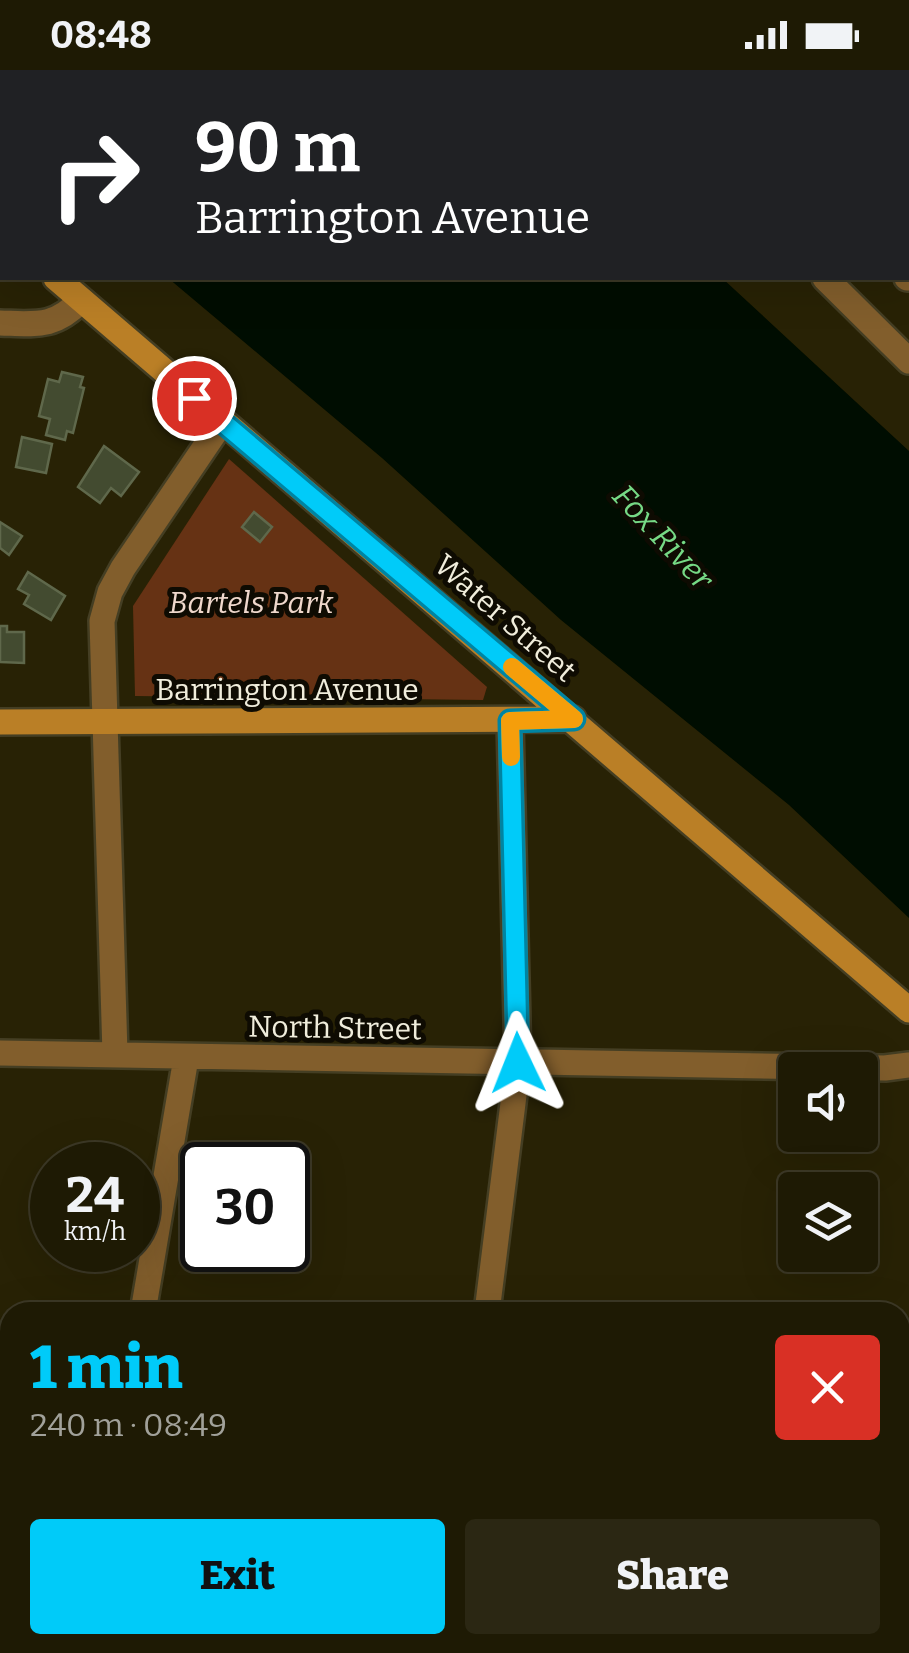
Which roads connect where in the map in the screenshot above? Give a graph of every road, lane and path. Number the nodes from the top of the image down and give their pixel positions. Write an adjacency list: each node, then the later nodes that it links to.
1 (58, 280): 3 (street, Water Street)
2 (836, 280): 5 (street)
3 (82, 300): 4 (street); 6 (street, Water Street)
4 (0, 323)
5 (909, 362)
6 (222, 422): 7 (street, Water Street); 10 (street)
7 (574, 719): 8 (street, Barrington Avenue); 11 (street, Water Street)
8 (510, 721): 10 (street, Barrington Avenue); 15 (street)
9 (0, 722): 10 (street, Barrington Avenue)
10 (104, 723): 13 (street)
11 (909, 1010)
12 (0, 1053): 13 (street, North Street)
13 (115, 1054): 14 (street, North Street)
14 (186, 1058): 15 (street, North Street); 17 (street)
15 (518, 1063): 16 (street, North Street); 18 (street)
16 (909, 1065)
17 (145, 1302)
18 (488, 1302)

